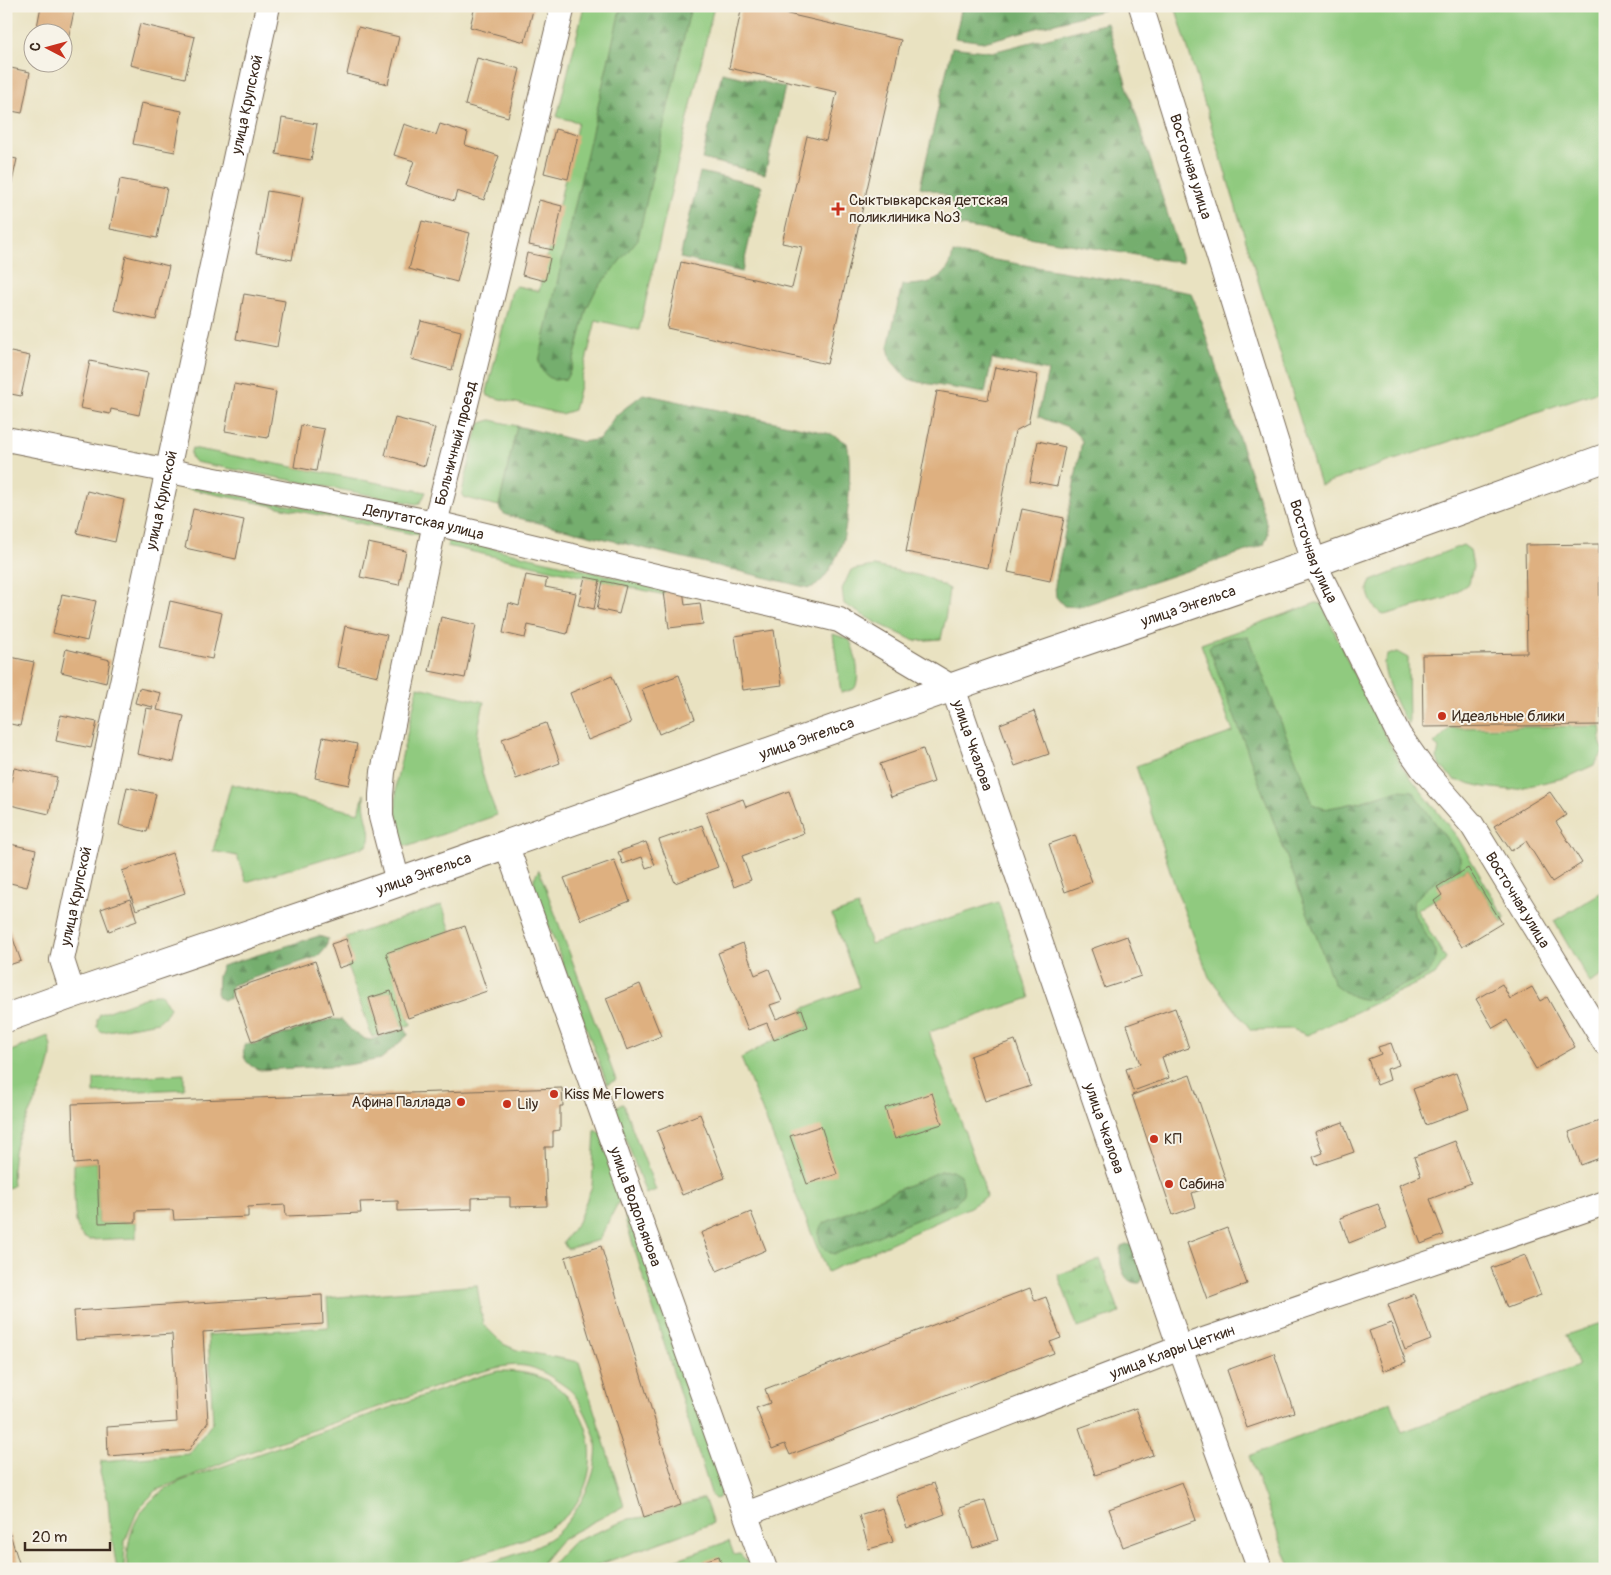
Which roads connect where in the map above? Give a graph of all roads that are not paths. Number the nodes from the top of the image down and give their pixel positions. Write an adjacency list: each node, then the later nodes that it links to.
1 (268, 6): 6 (street, улица Крупской)
2 (563, 6): 7 (street, Больничный проезд)
3 (1141, 6): 8 (street, Восточная улица)
4 (6, 439): 6 (street, Депутатская улица)
5 (1605, 458): 8 (street, улица Энгельса)
6 (168, 470): 7 (street, Депутатская улица); 12 (street, улица Крупской)
7 (435, 523): 9 (street, Депутатская улица); 11 (street, Больничный проезд)
8 (1314, 563): 9 (street, улица Энгельса); 14 (street, Восточная улица)
9 (953, 688): 10 (street, улица Энгельса); 16 (street, улица Чкалова)
10 (506, 844): 11 (street, улица Энгельса); 17 (street, улица Водопьянова)
11 (398, 882): 12 (street, улица Энгельса)
12 (73, 994): 13 (street, улица Энгельса)
13 (6, 1018)
14 (1605, 1043)
15 (1605, 1203): 16 (street, улица Клары Цеткин)
16 (1180, 1348): 17 (street, улица Клары Цеткин); 19 (street, улица Чкалова)
17 (746, 1514): 18 (street, улица Водопьянова)
18 (765, 1569)
19 (1260, 1569)

